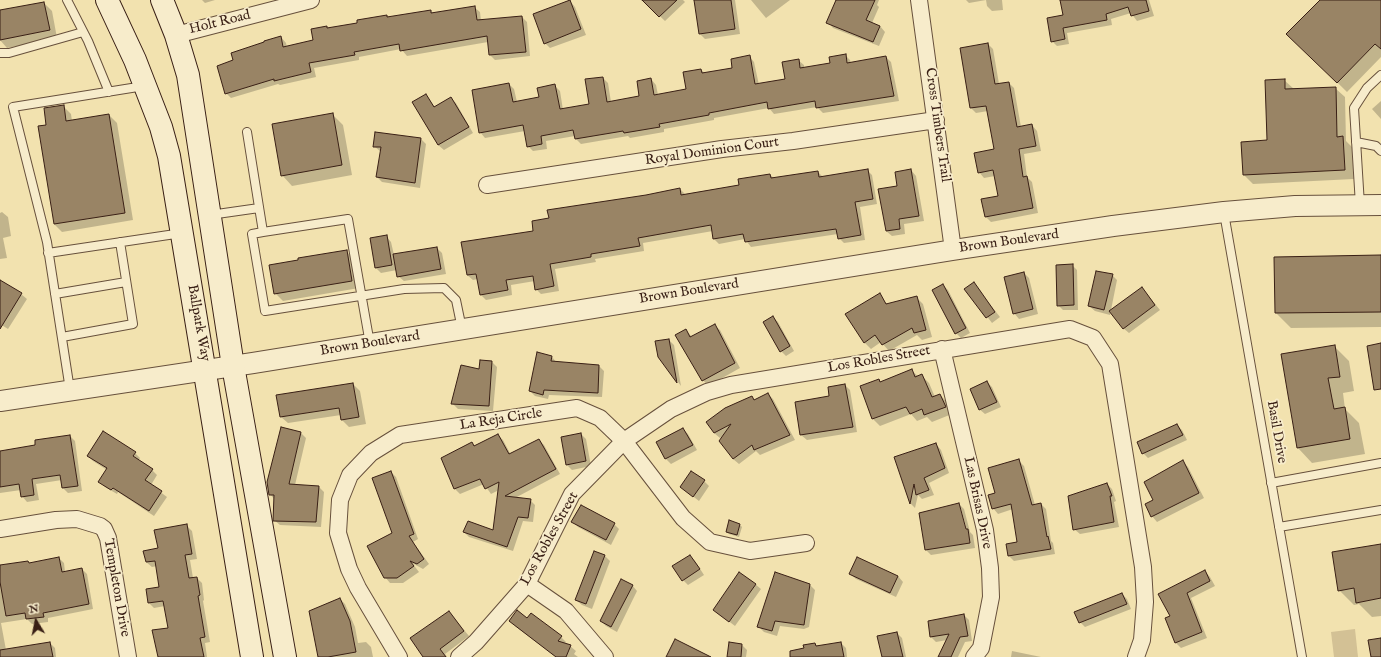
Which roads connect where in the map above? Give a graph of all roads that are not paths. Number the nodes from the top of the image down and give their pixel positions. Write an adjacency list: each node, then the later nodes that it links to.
1 (67, 0): 6 (lane)
2 (107, 0): 10 (main road, Ballpark Way)
3 (162, 0): 7 (main road, Ballpark Way)
4 (311, 0): 7 (street, Holt Road)
5 (919, 0): 12 (street, Cross Timbers Trail)
6 (83, 32): 8 (lane); 11 (lane)
7 (176, 35): 21 (main road, Ballpark Way)
8 (0, 53)
9 (1381, 75): 14 (lane)
10 (145, 86): 11 (lane); 23 (main road, Ballpark Way)
11 (109, 92): 26 (lane)
12 (936, 120): 16 (street, Royal Dominion Court); 25 (street, Cross Timbers Trail)
13 (247, 132): 19 (lane)
14 (1356, 142): 15 (lane); 17 (lane)
15 (1381, 151)
16 (487, 185)
17 (1360, 205): 18 (street, Brown Boulevard); 20 (street, Brown Boulevard)
18 (1381, 205)
19 (259, 208): 21 (lane); 22 (lane)
20 (1224, 212): 25 (street, Brown Boulevard); 40 (lane, Basil Drive)
21 (210, 215): 34 (main road, Ballpark Way)
22 (263, 232): 29 (lane); 29 (lane)
23 (182, 233): 24 (lane); 35 (main road, Ballpark Way)
24 (120, 242): 26 (lane); 27 (lane)
25 (953, 250): 30 (street, Brown Boulevard)
26 (48, 253): 28 (lane)
27 (126, 282): 28 (lane); 31 (lane)
28 (55, 294): 31 (lane)
29 (361, 295): 30 (lane); 32 (lane)
30 (462, 329): 32 (street, Brown Boulevard)
31 (62, 336): 36 (lane)
32 (370, 344): 34 (street, Brown Boulevard)
33 (942, 349): 38 (street, Los Robles Street); 52 (street, Las Brisas Drive); 53 (street, Los Robles Street)
34 (233, 366): 35 (street, Brown Boulevard); 48 (main road, Ballpark Way)
35 (206, 370): 36 (street, Brown Boulevard); 47 (main road, Ballpark Way)
36 (70, 391): 37 (street, Brown Boulevard)
37 (0, 401)
38 (624, 441): 44 (street, La Reja Circle); 45 (street, Los Robles Street); 49 (street, La Reja Circle)
39 (1381, 463): 40 (lane)
40 (1271, 483): 42 (lane, Basil Drive)
41 (1381, 510): 42 (lane)
42 (1279, 527): 54 (lane, Basil Drive)
43 (0, 528): 46 (street, Templeton Drive)
44 (806, 542)
45 (527, 584): 50 (street, Los Robles Street); 51 (street)
46 (128, 657)
47 (252, 657)
48 (285, 657)
49 (399, 657)
50 (460, 657)
51 (605, 657)
52 (974, 657)
53 (1136, 657)
54 (1302, 657)

